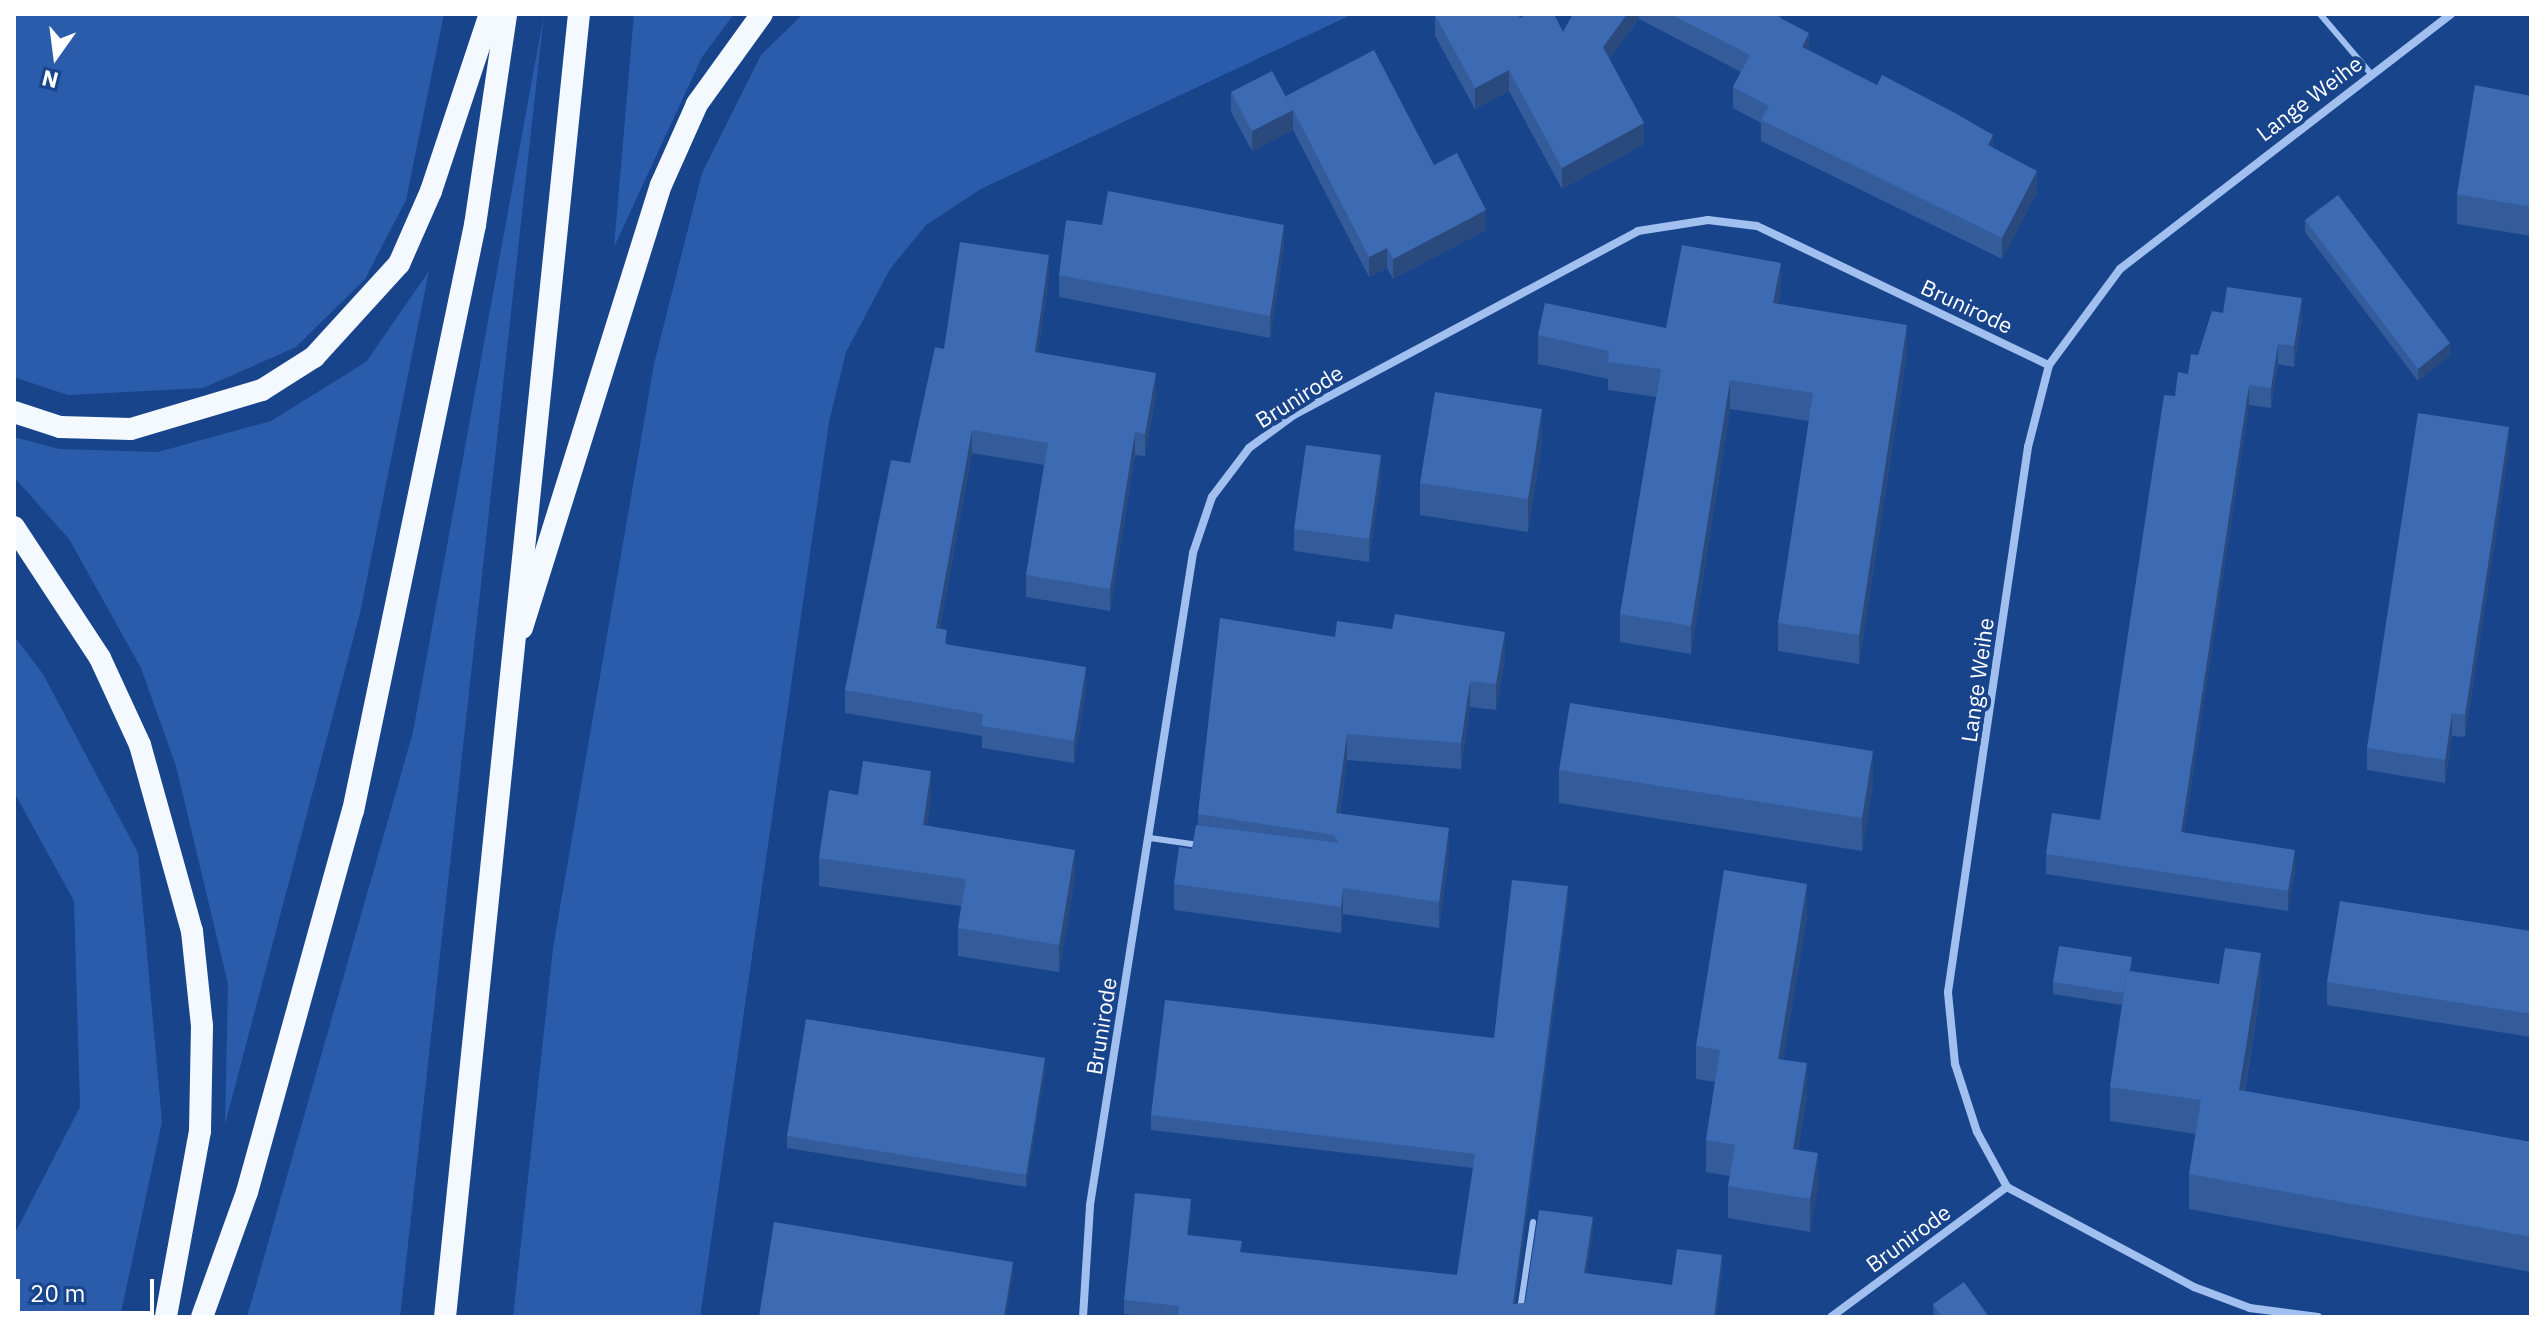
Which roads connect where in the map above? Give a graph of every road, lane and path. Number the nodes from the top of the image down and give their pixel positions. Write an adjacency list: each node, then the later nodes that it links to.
1 (490, 14): 9 (highway)
2 (506, 14): 17 (highway)
3 (579, 14): 11 (highway)
4 (762, 14): 11 (highway)
5 (2320, 14): 7 (lane)
6 (2451, 14): 7 (street, Lange Weihe)
7 (2371, 74): 8 (street, Lange Weihe)
8 (2049, 365): 12 (street, Brunirode); 14 (street, Lange Weihe)
9 (14, 412)
10 (14, 527): 16 (highway)
11 (508, 670): 18 (highway)
12 (1150, 838): 13 (lane); 19 (street, Brunirode)
13 (1211, 847)
14 (2007, 1187): 21 (street, Brunirode); 22 (street)
15 (1533, 1222): 20 (lane)
16 (166, 1317)
17 (202, 1317)
18 (445, 1317)
19 (1083, 1317)
20 (1519, 1317)
21 (1831, 1317)
22 (2318, 1317)

